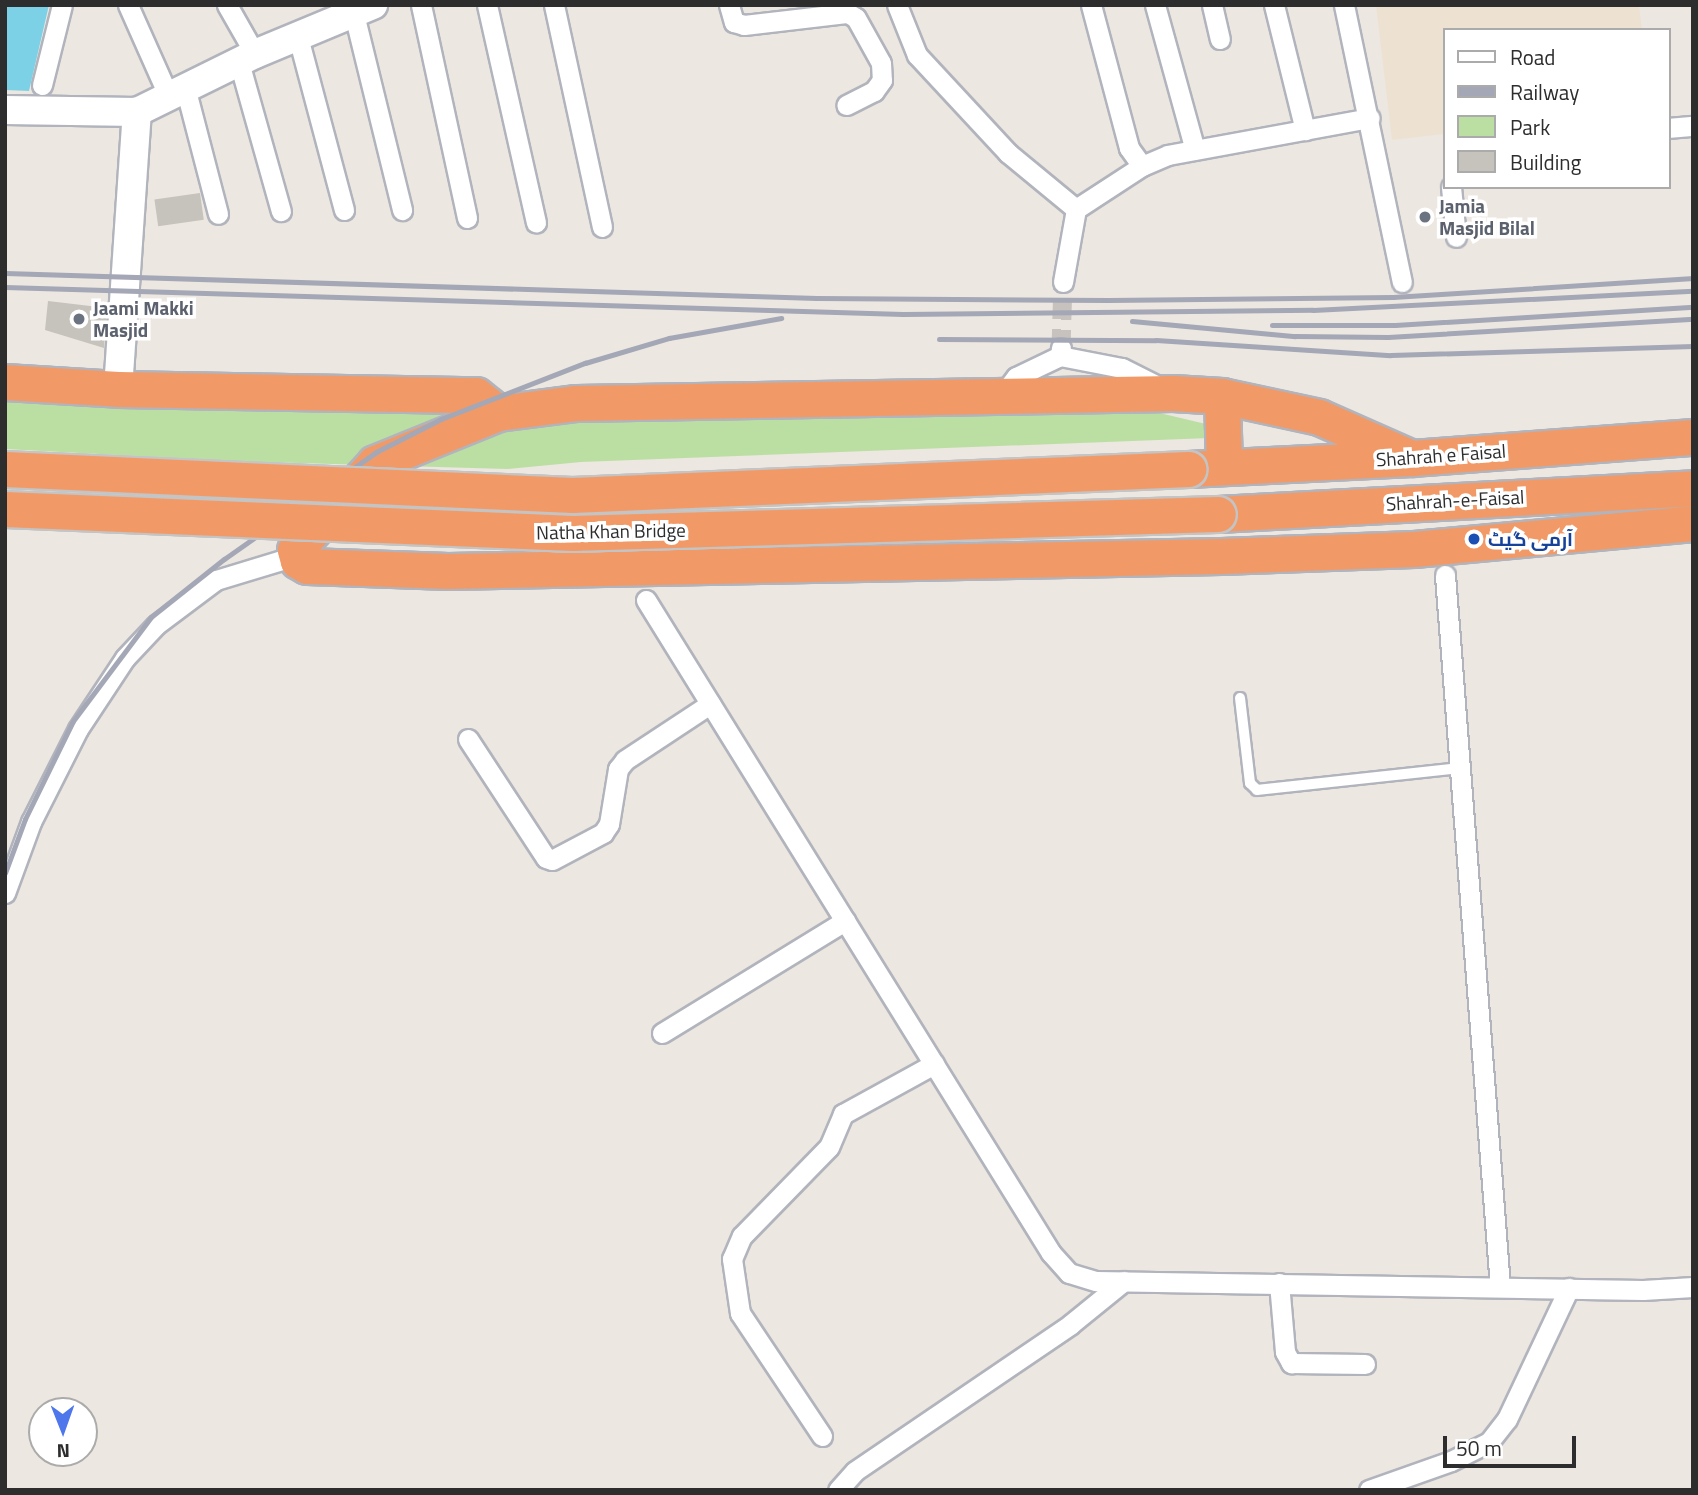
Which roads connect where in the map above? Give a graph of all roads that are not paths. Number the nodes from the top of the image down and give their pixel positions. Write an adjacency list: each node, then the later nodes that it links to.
1 (62, 5): 18 (street)
2 (128, 5): 19 (street)
3 (227, 5): 17 (street)
4 (421, 5): 35 (street)
5 (487, 5): 36 (street)
6 (554, 5): 37 (street)
7 (729, 5): 20 (street)
8 (897, 5): 30 (street)
9 (1091, 5): 28 (street)
10 (1155, 5): 27 (street)
11 (1212, 5): 16 (street)
12 (1274, 5): 26 (street)
13 (1344, 5): 23 (street)
14 (364, 10): 15 (street); 32 (street)
15 (298, 37): 17 (street); 31 (street)
16 (1220, 39)
17 (247, 58): 19 (street); 33 (street)
18 (42, 85)
19 (177, 92): 22 (street); 34 (street)
20 (846, 105)
21 (5, 110): 22 (street)
22 (137, 112): 42 (street)
23 (1370, 118): 26 (street); 40 (street)
24 (1693, 126): 25 (street)
25 (1670, 128)
26 (1305, 130): 27 (street)
27 (1195, 150): 28 (street)
28 (1142, 166): 30 (street)
29 (1451, 189): 38 (street)
30 (1076, 209): 39 (street)
31 (344, 210)
32 (402, 210)
33 (281, 211)
34 (218, 214)
35 (467, 218)
36 (536, 223)
37 (602, 227)
38 (1456, 237)
39 (1063, 282)
40 (1402, 282)
41 (22, 384): 42 (highway)
42 (118, 389): 46 (highway)
43 (1004, 393): 44 (highway); 44 (street); 46 (highway)
44 (1174, 393): 45 (highway)
45 (1222, 396): 48 (highway); 49 (highway)
46 (498, 413): 58 (highway)
47 (1693, 437): 48 (highway, Shahrah e Faisal)
48 (1412, 458): 49 (highway, Shahrah e Faisal)
49 (1224, 467): 50 (highway, Shahrah e Faisal)
50 (1188, 468): 51 (highway, Natha Khan Bridge, bridge)
51 (5, 469)
52 (1693, 488): 54 (highway, Shahrah-e-Faisal)
53 (5, 509): 55 (highway, Natha Khan Bridge, bridge)
54 (1300, 509): 55 (highway, Shahrah-e-Faisal); 57 (highway)
55 (1218, 514)
56 (1693, 523): 57 (highway)
57 (1306, 553): 58 (highway)
58 (295, 556): 65 (street)
59 (1445, 575): 64 (street)
60 (646, 600): 62 (street)
61 (1240, 698): 64 (lane)
62 (710, 704): 63 (street); 66 (street)
63 (468, 739)
64 (1460, 768): 71 (street)
65 (5, 893)
66 (845, 921): 67 (street); 68 (street)
67 (662, 1033)
68 (934, 1064): 69 (street); 75 (street)
69 (1124, 1281): 70 (street); 76 (street)
70 (1279, 1283): 71 (street); 74 (street)
71 (1500, 1287): 73 (street)
72 (1693, 1287): 73 (street)
73 (1569, 1288): 77 (street)
74 (1365, 1364)
75 (822, 1436)
76 (838, 1490)
77 (1369, 1490)

